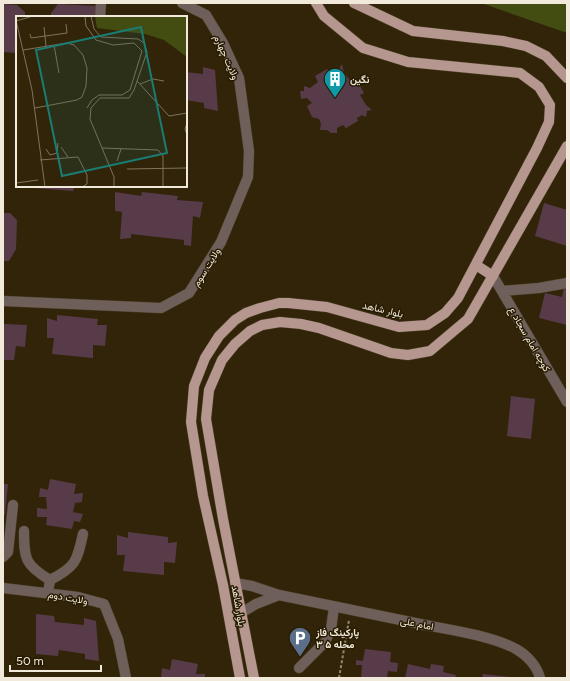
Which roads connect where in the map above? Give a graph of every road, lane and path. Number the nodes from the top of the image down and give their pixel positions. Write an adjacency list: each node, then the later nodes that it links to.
1 (101, 3): 5 (street)
2 (182, 3): 8 (street, ولایت چهارم)
3 (316, 3): 9 (main road, بلوار شاهد)
4 (354, 3): 6 (main road)
5 (100, 16)
6 (567, 78)
7 (567, 146): 10 (main road, بلوار شاهد)
8 (249, 151): 13 (street, ولایت سوم)
9 (476, 264): 10 (main road); 21 (main road, بلوار شاهد)
10 (493, 276): 12 (street, کوچه امام سجاد ع); 20 (main road, بلوار شاهد)
11 (567, 283): 12 (street)
12 (502, 291): 14 (street, کوچه امام سجاد ع)
13 (3, 301)
14 (567, 402)
15 (13, 505): 18 (street)
16 (24, 531): 19 (street)
17 (83, 534): 19 (street)
18 (3, 557)
19 (50, 580): 23 (street)
20 (235, 583): 21 (main road); 24 (street, امام علی); 27 (main road, بلوار شاهد)
21 (223, 585): 28 (main road, بلوار شاهد)
22 (3, 588): 23 (street, ولایت دوم)
23 (48, 593): 30 (street, ولایت دوم)
24 (279, 595): 25 (street, امام علی); 27 (street)
25 (334, 607): 26 (street, امام علی); 29 (street)
26 (351, 610): 33 (path); 34 (street, امام علی)
27 (242, 612): 28 (main road); 32 (main road, بلوار شاهد)
28 (229, 614): 31 (main road, بلوار شاهد)
29 (299, 668)
30 (126, 678)
31 (240, 678)
32 (254, 678)
33 (339, 678)
34 (540, 678)

